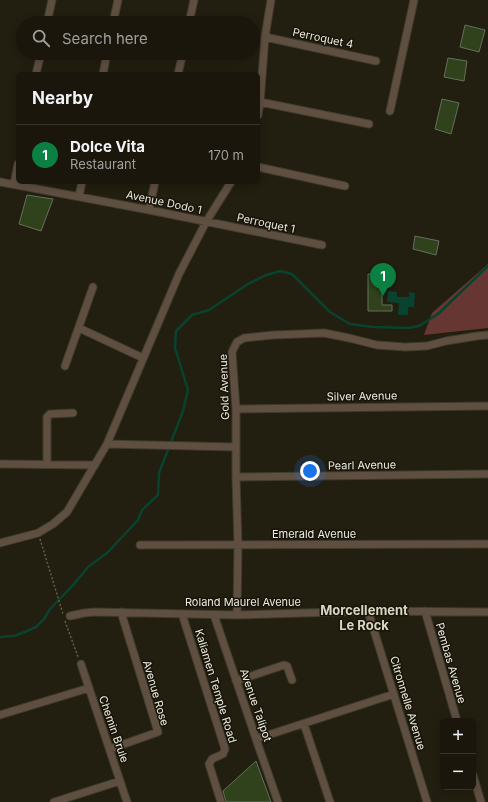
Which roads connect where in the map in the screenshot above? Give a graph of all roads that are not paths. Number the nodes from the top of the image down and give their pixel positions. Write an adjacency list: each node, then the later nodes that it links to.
1 (52, 0): 6 (street)
2 (118, 0): 7 (street)
3 (194, 0): 8 (street)
4 (269, 0): 9 (street)
5 (414, 0): 18 (street)
6 (49, 16)
7 (115, 16)
8 (191, 16)
9 (265, 37): 13 (street, Perroquet 4); 17 (street)
10 (39, 60): 14 (street)
11 (106, 60): 15 (street)
12 (181, 60): 16 (street)
13 (376, 61)
14 (36, 72)
15 (103, 72)
16 (178, 72)
17 (260, 102): 19 (street)
18 (390, 111)
19 (369, 124)
20 (260, 167): 27 (street)
21 (16, 174): 23 (street)
22 (0, 182): 23 (street, Avenue Dodo 1)
23 (14, 184): 28 (street, Avenue Dodo 1)
24 (82, 184): 28 (street)
25 (155, 184): 29 (street)
26 (230, 184): 30 (street)
27 (345, 186)
28 (79, 196): 29 (street, Avenue Dodo 1)
29 (149, 210): 30 (street, Avenue Dodo 1)
30 (206, 222): 31 (street, Perroquet 1); 35 (street)
31 (322, 245)
32 (93, 287): 33 (street)
33 (79, 328): 35 (street); 36 (street)
34 (488, 335): 38 (street, Gold Avenue)
35 (143, 358): 40 (street)
36 (65, 366)
37 (488, 406): 38 (street, Silver Avenue)
38 (236, 409): 41 (street, Gold Avenue)
39 (73, 413): 43 (street)
40 (107, 444): 41 (street); 44 (street)
41 (236, 447): 46 (street, Gold Avenue)
42 (0, 464): 43 (street)
43 (47, 464): 44 (street)
44 (95, 465): 47 (street)
45 (488, 474): 46 (street, Pearl Avenue)
46 (236, 477): 50 (street, Gold Avenue)
47 (0, 543)
48 (488, 544): 50 (street, Emerald Avenue)
49 (140, 545): 50 (street, Emerald Avenue)
50 (238, 545): 57 (street, Gold Avenue)
51 (368, 611): 52 (street, Roland Maurel Avenue); 57 (street, Roland Maurel Avenue); 63 (street, Citronnelle Avenue)
52 (425, 611): 54 (street, Roland Maurel Avenue); 65 (street, Pembas Avenue)
53 (120, 612): 55 (street, Roland Maurel Avenue); 58 (street, Roland Maurel Avenue); 68 (street, Avenue Rose)
54 (488, 612)
55 (182, 614): 56 (street, Roland Maurel Avenue); 73 (street, Kaliamen Temple Road)
56 (214, 615): 57 (street, Roland Maurel Avenue); 61 (street, Avenue Talipot)
57 (237, 615)
58 (67, 619)
59 (81, 664): 62 (street, Chemin Brule)
60 (292, 680): 61 (street)
61 (236, 681): 67 (street, Avenue Talipot)
62 (88, 688): 64 (street); 68 (street, Chemin Brule)
63 (394, 694): 66 (street); 76 (street, Citronnelle Avenue)
64 (0, 715)
65 (456, 718)
66 (304, 724): 67 (street); 75 (street)
67 (256, 740): 74 (street, Avenue Talipot)
68 (110, 749): 69 (street, Chemin Brule)
69 (120, 781): 71 (street); 72 (street, Chemin Brule)
70 (476, 785): 77 (street)
71 (54, 802)
72 (127, 802)
73 (221, 802)
74 (278, 802)
75 (330, 802)
76 (427, 802)
77 (481, 802)

